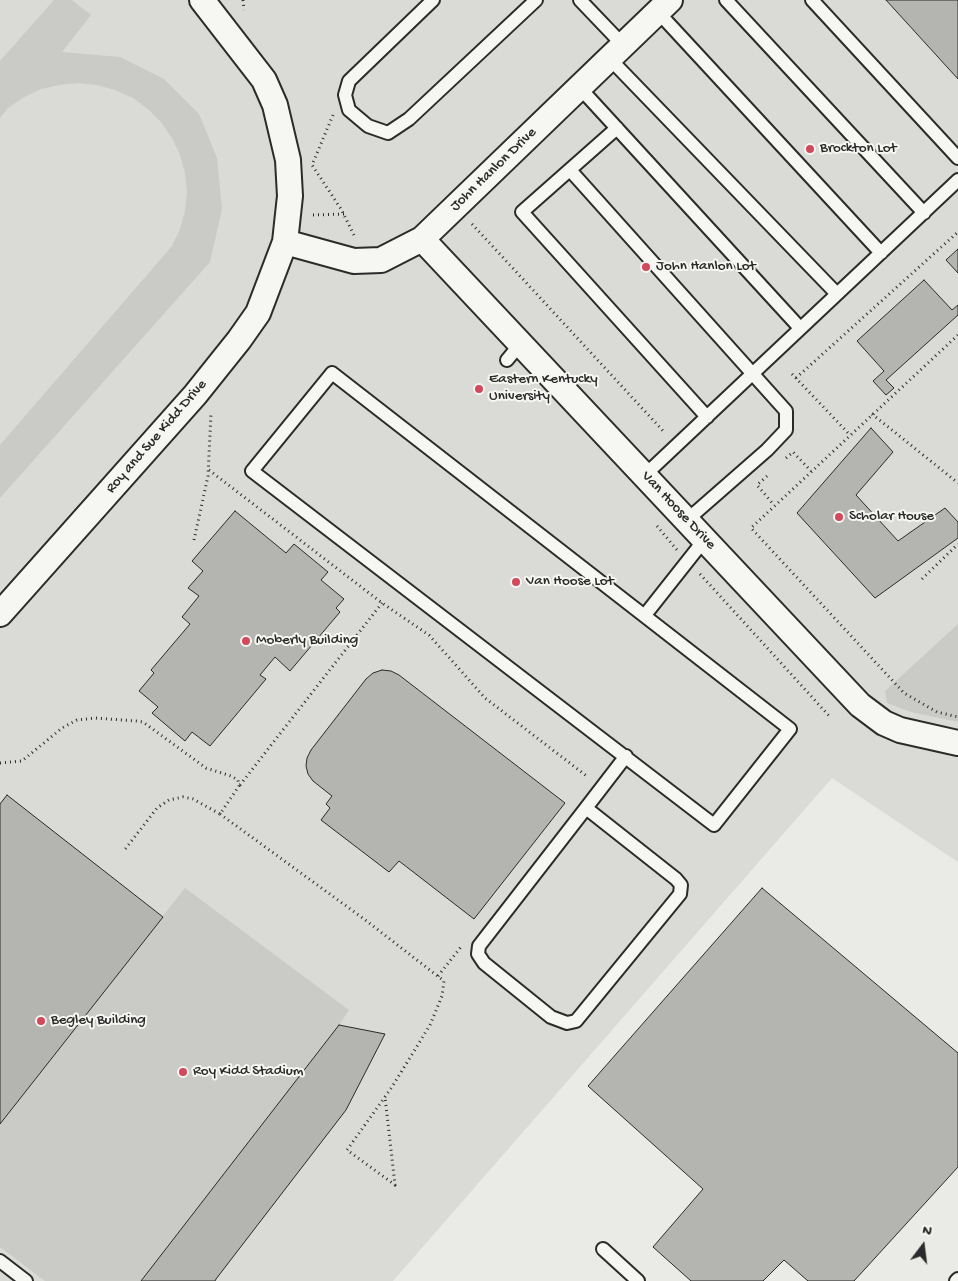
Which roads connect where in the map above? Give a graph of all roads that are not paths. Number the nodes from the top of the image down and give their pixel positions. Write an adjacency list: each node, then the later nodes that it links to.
1 (202, 0): 16 (street, Roy and Sue Kidd Drive)
2 (433, 0): 3 (lane)
3 (536, 0)
4 (580, 0): 8 (lane)
5 (726, 0): 14 (lane)
6 (812, 0): 11 (lane)
7 (664, 6): 8 (street, John Hanlon Drive); 17 (lane)
8 (617, 52): 9 (street, John Hanlon Drive); 18 (lane)
9 (580, 88): 10 (lane); 15 (street, John Hanlon Drive)
10 (617, 128): 12 (lane); 19 (lane)
11 (958, 158)
12 (570, 170): 20 (lane); 21 (lane)
13 (958, 180): 14 (lane)
14 (924, 213): 17 (lane)
15 (422, 238): 16 (street, John Hanlon Drive); 22 (street, Van Hoose Drive)
16 (285, 242): 25 (street, Roy and Sue Kidd Drive)
17 (881, 253): 18 (lane)
18 (837, 294): 19 (lane)
19 (800, 328): 20 (lane)
20 (752, 374): 21 (lane); 23 (lane)
21 (706, 417): 22 (lane)
22 (645, 475): 23 (street, Van Hoose Drive)
23 (687, 520): 24 (street, Van Hoose Drive)
24 (704, 539): 26 (lane); 27 (street, Van Hoose Drive)
25 (0, 614)
26 (645, 615): 28 (lane); 28 (lane)
27 (958, 743)
28 (626, 756): 29 (lane)
29 (586, 808): 29 (lane)
30 (603, 1249): 33 (lane)
31 (0, 1261): 32 (lane)
32 (26, 1281)
33 (638, 1281)

